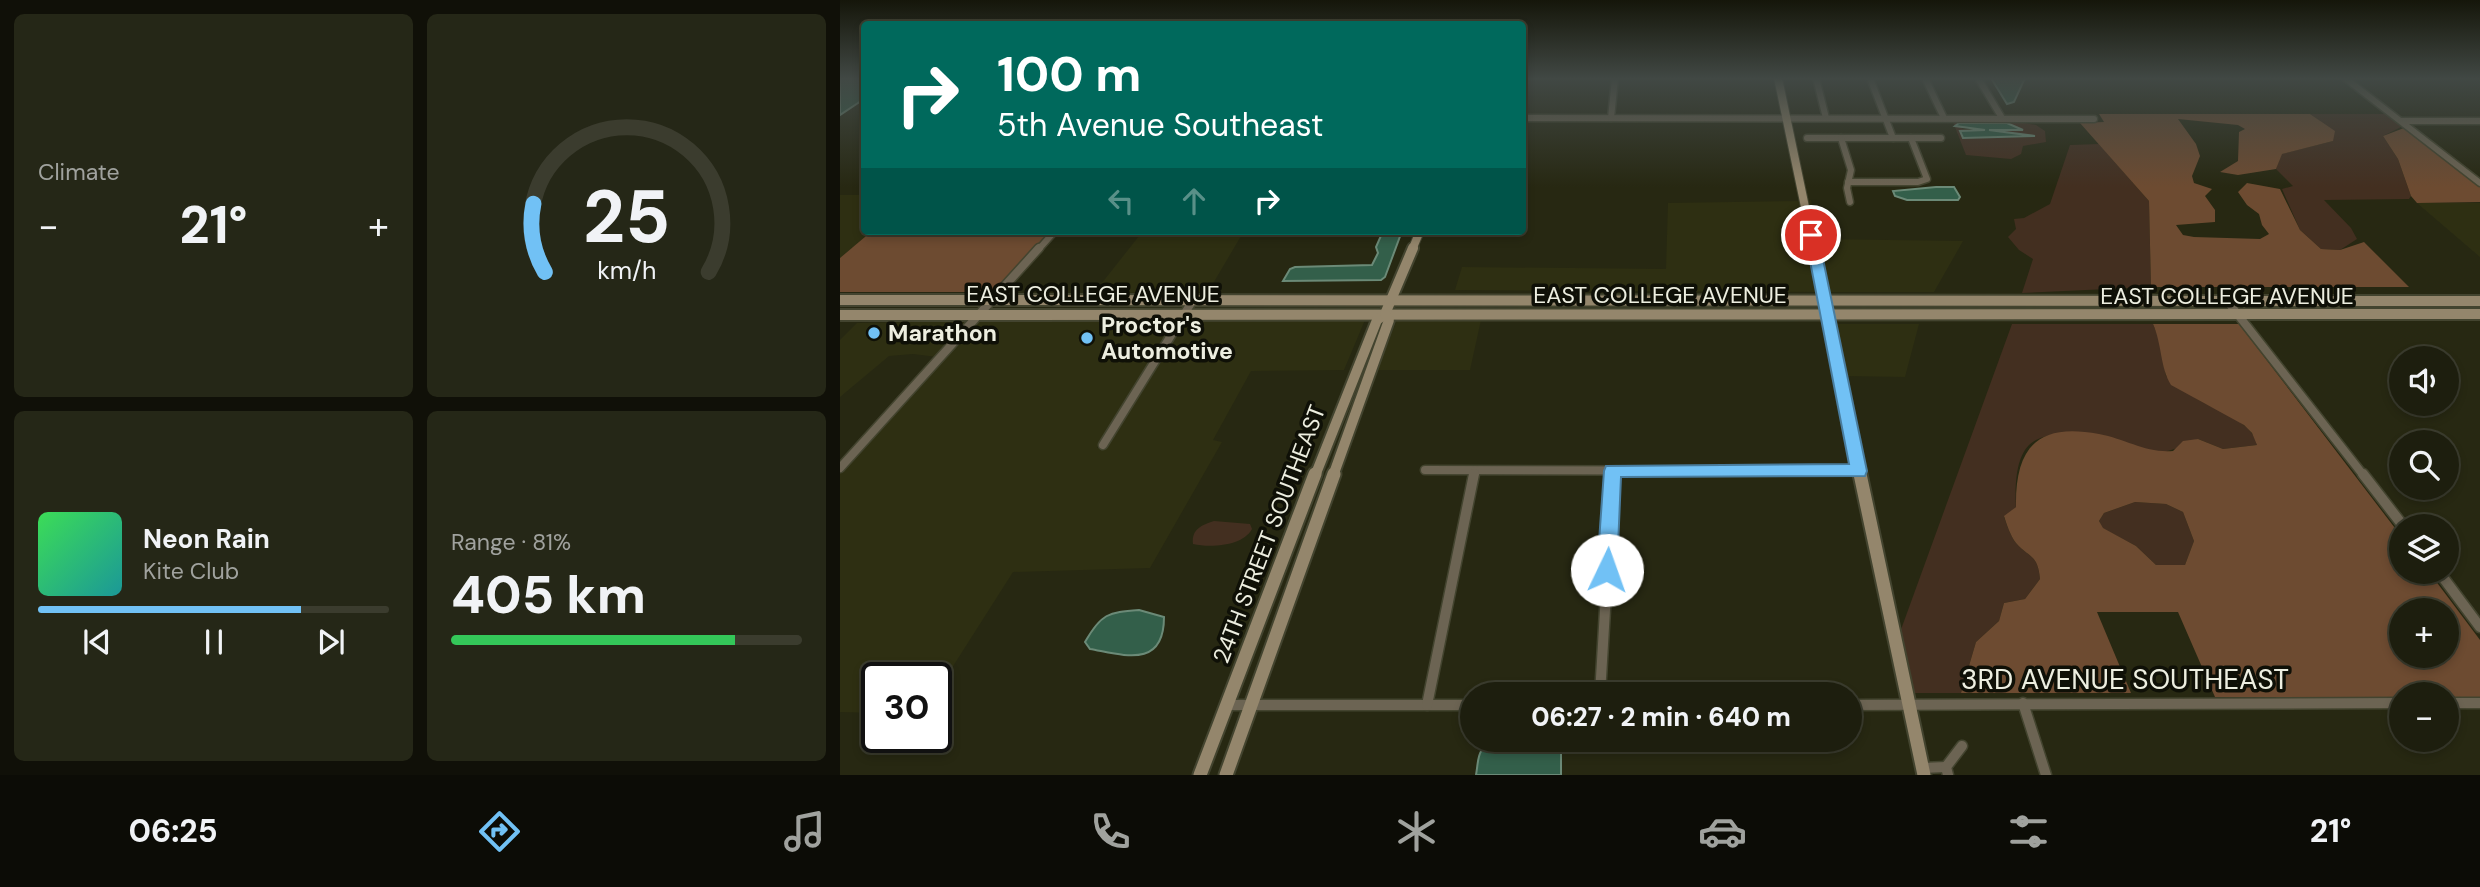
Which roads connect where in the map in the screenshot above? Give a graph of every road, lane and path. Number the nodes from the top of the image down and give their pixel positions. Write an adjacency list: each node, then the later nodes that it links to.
1 (1611, 114): 9 (street)
2 (1786, 114): 10 (main road)
3 (1825, 114): 11 (street)
4 (1884, 114): 12 (street)
5 (1942, 114): 13 (street)
6 (2000, 114): 14 (street)
7 (2392, 114): 16 (street)
8 (1526, 118): 9 (street)
9 (1611, 118): 10 (street)
10 (1787, 118): 11 (street); 32 (main road)
11 (1826, 118): 12 (street)
12 (1885, 118): 13 (street); 20 (street)
13 (1944, 118): 14 (street)
14 (2002, 118): 15 (street)
15 (2094, 119)
16 (2401, 121): 17 (street); 24 (street)
17 (2480, 121)
18 (1807, 138): 19 (street)
19 (1841, 138): 20 (street); 23 (street)
20 (1893, 138): 21 (street)
21 (1911, 138): 22 (street); 23 (street)
22 (1941, 138)
23 (1849, 182): 25 (street)
24 (2480, 183)
25 (1850, 202)
26 (1051, 235): 29 (street)
27 (1418, 235): 31 (main road, 24TH STREET SOUTHEAST)
28 (840, 300): 29 (main road, EAST COLLEGE AVENUE)
29 (993, 300): 30 (main road, EAST COLLEGE AVENUE); 35 (street)
30 (1193, 300): 31 (main road, EAST COLLEGE AVENUE); 36 (street)
31 (1392, 301): 32 (main road, EAST COLLEGE AVENUE); 37 (main road, 24TH STREET SOUTHEAST)
32 (1823, 301): 34 (main road, EAST COLLEGE AVENUE); 40 (main road)
33 (2480, 301): 34 (main road, EAST COLLEGE AVENUE)
34 (2228, 302): 41 (street)
35 (982, 313): 36 (main road, EAST COLLEGE AVENUE); 39 (main road, EAST COLLEGE AVENUE); 43 (street)
36 (1185, 313): 37 (main road, EAST COLLEGE AVENUE); 42 (street)
37 (1385, 314): 40 (main road, EAST COLLEGE AVENUE); 57 (main road, 24TH STREET SOUTHEAST); 58 (main road, 24TH STREET SOUTHEAST)
38 (2480, 314): 41 (main road, EAST COLLEGE AVENUE)
39 (840, 315)
40 (1826, 315): 41 (main road, EAST COLLEGE AVENUE); 47 (main road)
41 (2238, 316): 48 (street)
42 (1103, 445)
43 (840, 468)
44 (1425, 470): 45 (street)
45 (1475, 471): 46 (street); 59 (street)
46 (1613, 471): 47 (street); 51 (street)
47 (1859, 471): 56 (main road)
48 (2394, 514)
49 (2447, 584): 50 (street)
50 (2480, 627)
51 (1601, 682)
52 (2022, 703): 53 (street, 3RD AVENUE SOUTHEAST); 56 (street, 3RD AVENUE SOUTHEAST); 67 (street)
53 (2389, 703)
54 (2459, 703): 55 (street)
55 (2480, 703)
56 (1909, 704): 61 (street, 3RD AVENUE SOUTHEAST); 63 (main road)
57 (1227, 705): 58 (street); 65 (main road, 24TH STREET SOUTHEAST)
58 (1252, 705): 59 (street); 66 (main road, 24TH STREET SOUTHEAST)
59 (1427, 705): 60 (street)
60 (1460, 705)
61 (1862, 705)
62 (1962, 746): 64 (street)
63 (1923, 771): 64 (street)
64 (1947, 771)
65 (1200, 775)
66 (1226, 775)
67 (2046, 775)

